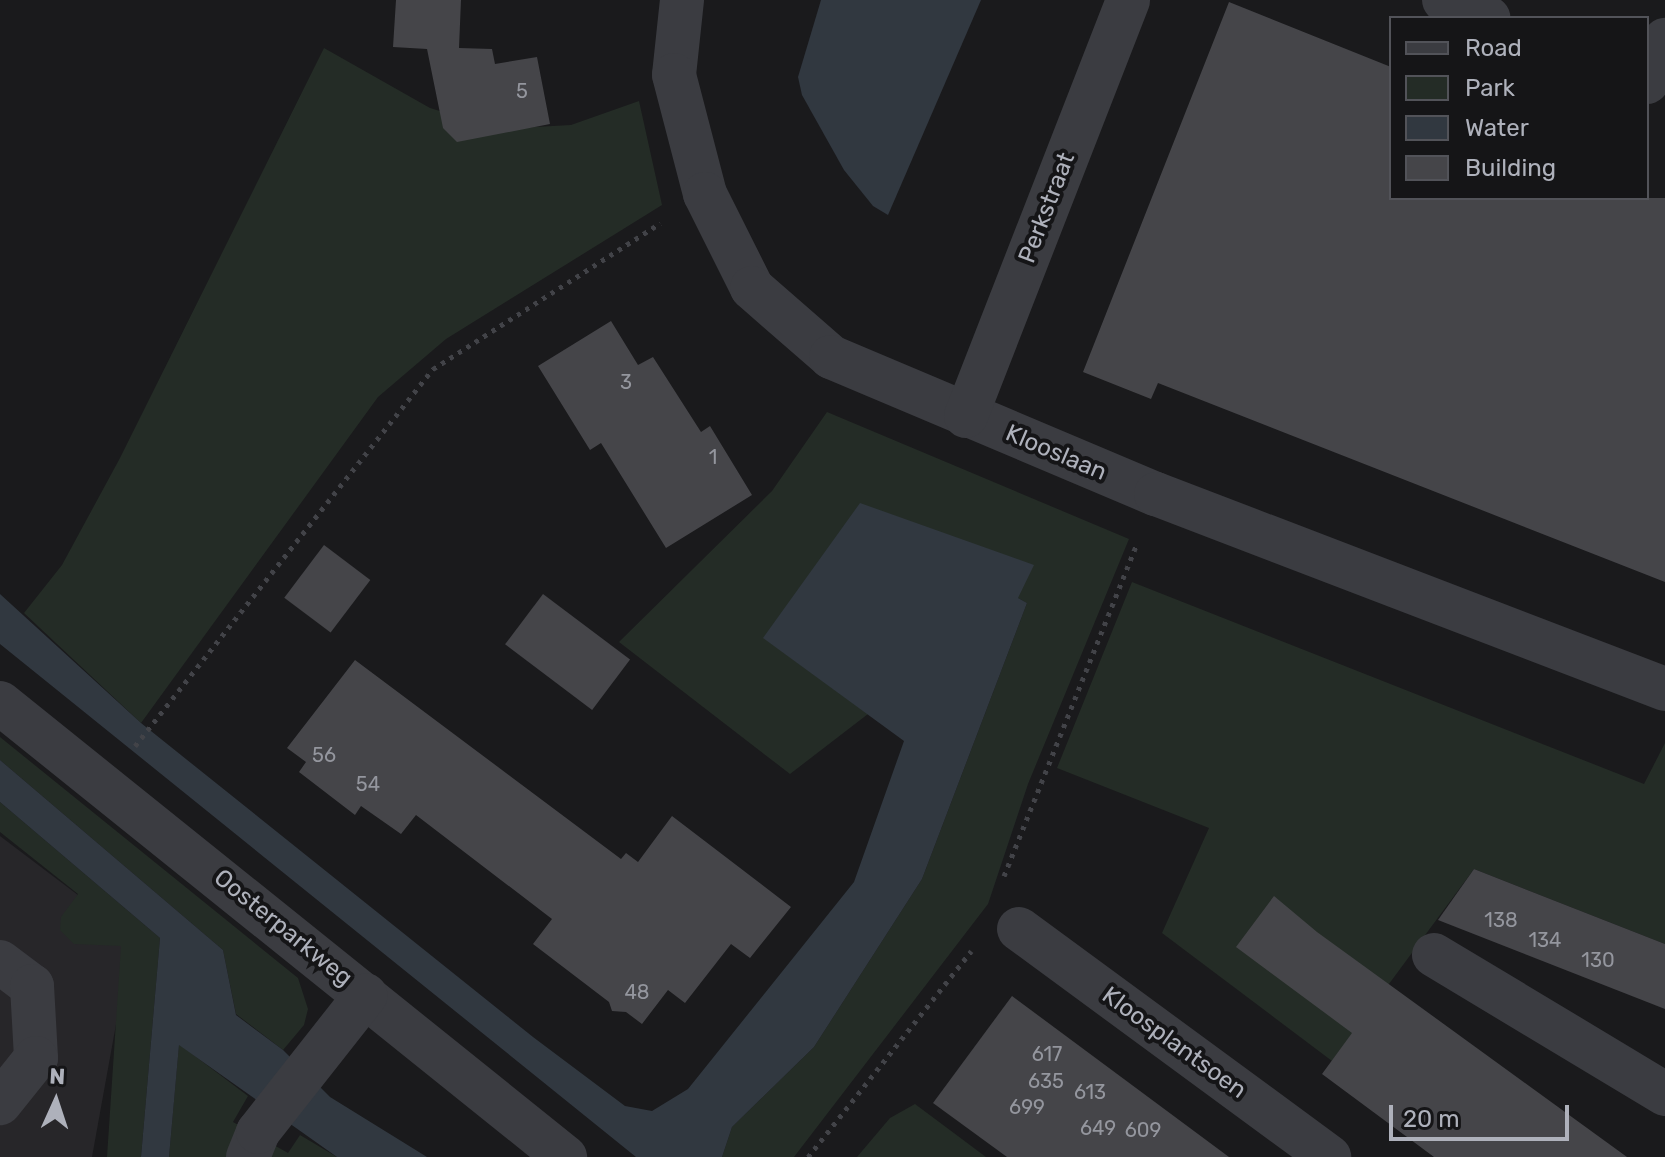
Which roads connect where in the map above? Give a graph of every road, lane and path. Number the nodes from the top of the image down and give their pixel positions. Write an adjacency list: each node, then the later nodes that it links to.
1 (682, 0): 7 (street, Klooslaan)
2 (1128, 0): 8 (street, Perkstraat)
3 (1444, 0): 4 (street)
4 (1483, 16)
5 (1665, 40): 6 (street)
6 (1649, 77)
7 (705, 194): 8 (street, Klooslaan); 12 (path)
8 (966, 416): 9 (street, Klooslaan)
9 (1156, 494): 10 (street, Klooslaan); 13 (path)
10 (1665, 689)
11 (0, 703): 18 (street, Oosterparkweg)
12 (130, 753)
13 (1002, 880)
14 (1019, 929): 24 (street, Kloosplantsoen)
15 (976, 945): 23 (path)
16 (1434, 955): 19 (street)
17 (0, 962): 20 (street)
18 (366, 995): 21 (street); 22 (street, Oosterparkweg)
19 (1665, 1094)
20 (0, 1103)
21 (253, 1145)
22 (565, 1157)
23 (808, 1157)
24 (1329, 1157)

